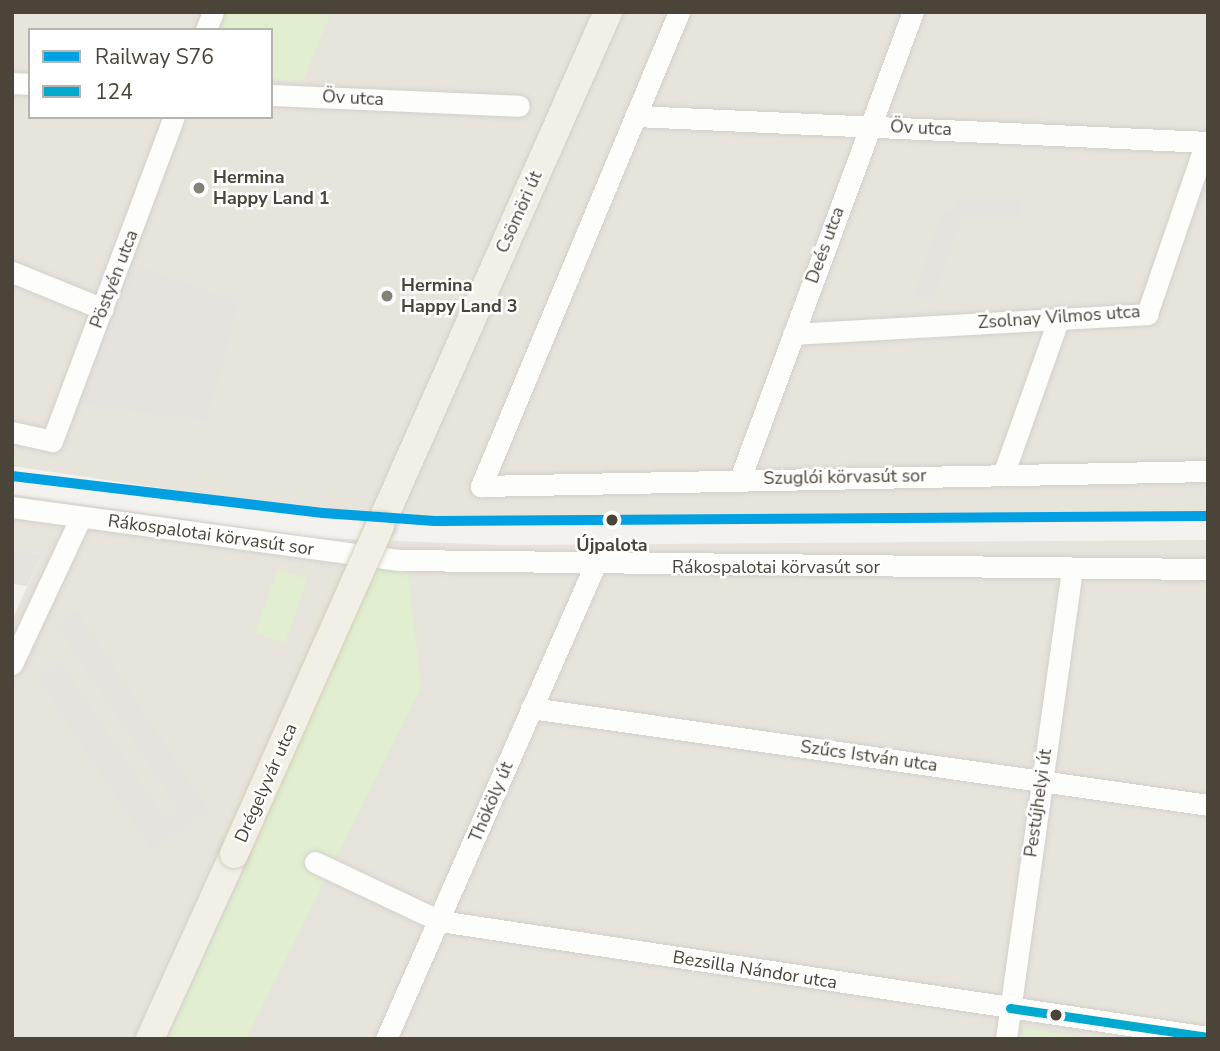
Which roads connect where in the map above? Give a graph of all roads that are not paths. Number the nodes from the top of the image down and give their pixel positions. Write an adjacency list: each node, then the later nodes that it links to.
1 (608, 12): 20 (main road, Csömöri út)
2 (678, 12): 6 (street)
3 (913, 12): 8 (street, Deés utca)
4 (273, 94): 5 (street, Öv utca)
5 (519, 106)
6 (635, 116): 8 (street, Öv utca); 17 (street, Szuglói körvasút sor)
7 (173, 119): 11 (street, Pöstyén utca)
8 (870, 125): 9 (street, Öv utca); 13 (street, Deés utca)
9 (1207, 142): 12 (street, Zsolnay Vilmos utca)
10 (12, 272): 11 (street)
11 (103, 309): 14 (street, Pöstyén utca)
12 (1059, 318): 13 (street, Zsolnay Vilmos utca); 16 (street)
13 (793, 334): 17 (street, Deés utca)
14 (12, 432)
15 (1208, 471): 16 (street, Szuglói körvasút sor)
16 (1003, 475): 17 (street, Szuglói körvasút sor)
17 (740, 479)
18 (12, 508): 19 (street, Rákospalotai körvasút sor)
19 (81, 517): 21 (street, Rákospalotai körvasút sor); 24 (street)
20 (380, 526): 32 (main road, Drégelyvár utca, bridge)
21 (595, 565): 22 (street, Rákospalotai körvasút sor); 25 (street, Thököly út)
22 (1072, 569): 23 (street, Rákospalotai körvasút sor); 26 (street, Pestújhelyi út)
23 (1208, 569)
24 (12, 664)
25 (531, 708): 26 (street, Szűcs István utca); 29 (street, Thököly út)
26 (1040, 780): 27 (street, Szűcs István utca); 30 (street, Pestújhelyi út)
27 (1208, 805)
28 (315, 862): 29 (street, Bezsilla Nándor utca)
29 (440, 921): 30 (street, Bezsilla Nándor utca); 33 (street, Thököly út)
30 (1010, 1008): 31 (street, Bezsilla Nándor utca); 34 (street, Pestújhelyi út)
31 (1208, 1037)
32 (150, 1039)
33 (386, 1039)
34 (1006, 1039)

